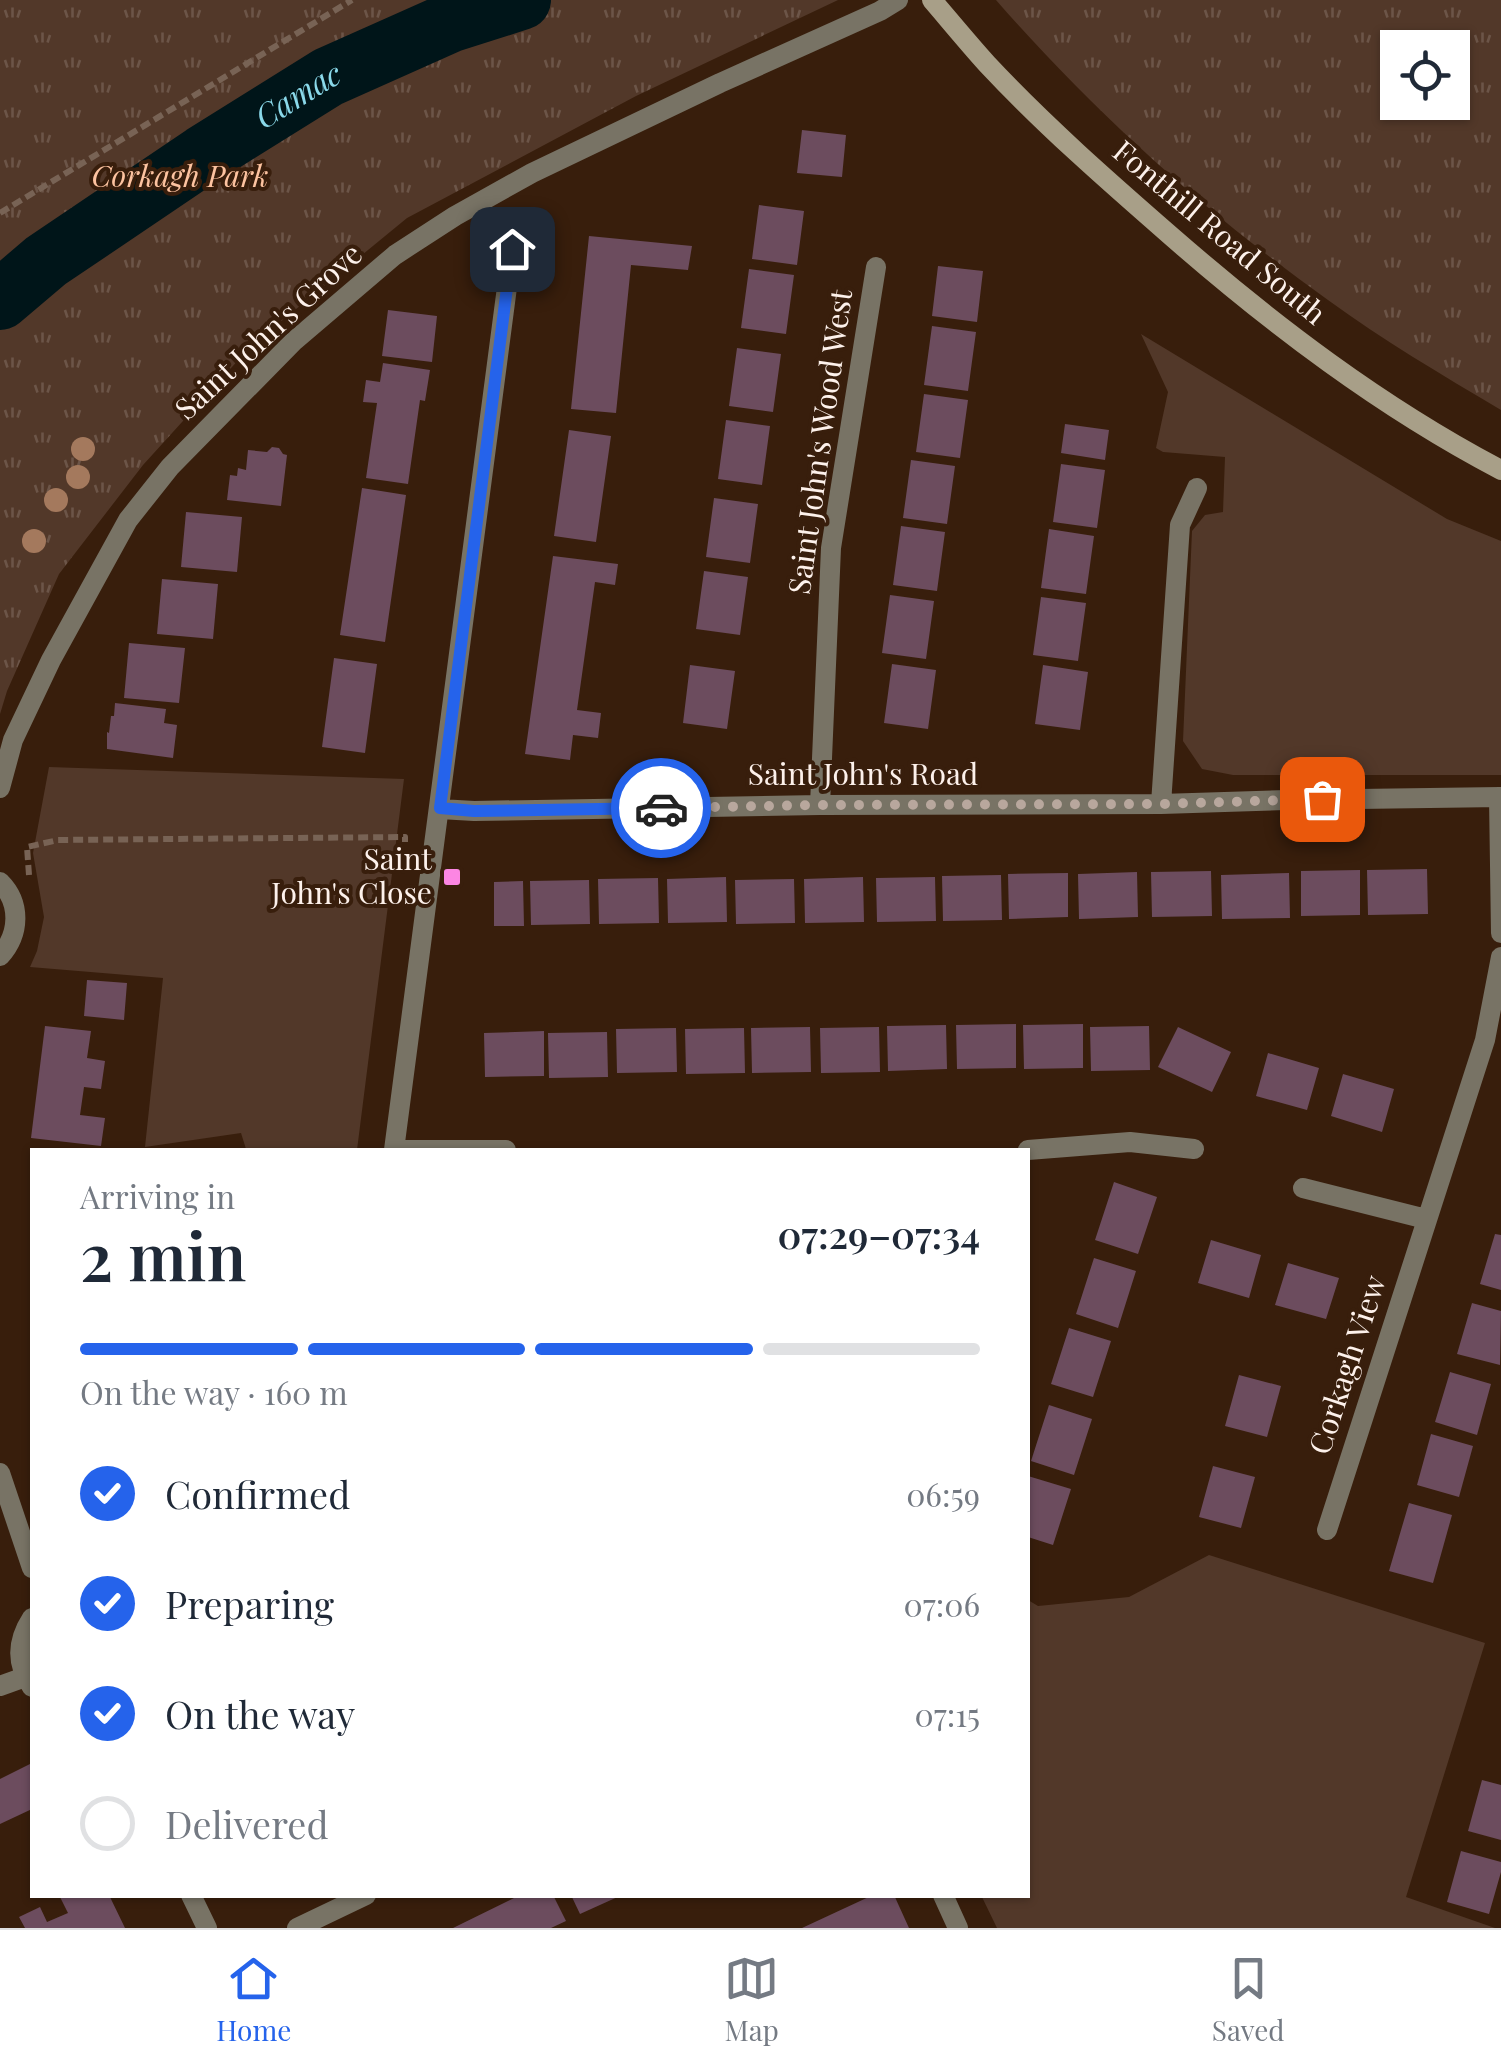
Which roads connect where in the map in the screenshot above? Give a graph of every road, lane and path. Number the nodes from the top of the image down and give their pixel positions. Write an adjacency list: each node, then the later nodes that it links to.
1 (352, 0): 4 (path)
2 (898, 0): 9 (street, Saint John's Grove)
3 (932, 0): 7 (main road, Fonthill Road South)
4 (0, 213)
5 (512, 249): 13 (street)
6 (876, 267): 12 (street, Saint John's Wood West)
7 (1501, 470)
8 (1197, 488): 11 (street)
9 (0, 788)
10 (1500, 797): 11 (street, Saint John's Road); 17 (street)
11 (1161, 804): 12 (street, Saint John's Road)
12 (820, 805): 13 (street, Saint John's Road)
13 (440, 808): 20 (street)
14 (405, 844): 16 (path)
15 (0, 882): 18 (street)
16 (32, 890)
17 (1501, 933)
18 (0, 956)
19 (1501, 957): 24 (street, Corkagh View)
20 (394, 1148)
21 (1194, 1149): 22 (street)
22 (1030, 1150)
23 (1303, 1188): 24 (street)
24 (1426, 1219): 26 (street, Corkagh View)
25 (0, 1474): 27 (street)
26 (1327, 1530)
27 (30, 1562)
28 (30, 1621): 29 (street)
29 (29, 1682): 30 (street)
30 (0, 1686)
31 (192, 1898): 34 (street)
32 (360, 1898): 35 (street)
33 (944, 1898): 36 (street)
34 (207, 1928)
35 (296, 1928)
36 (958, 1928)

